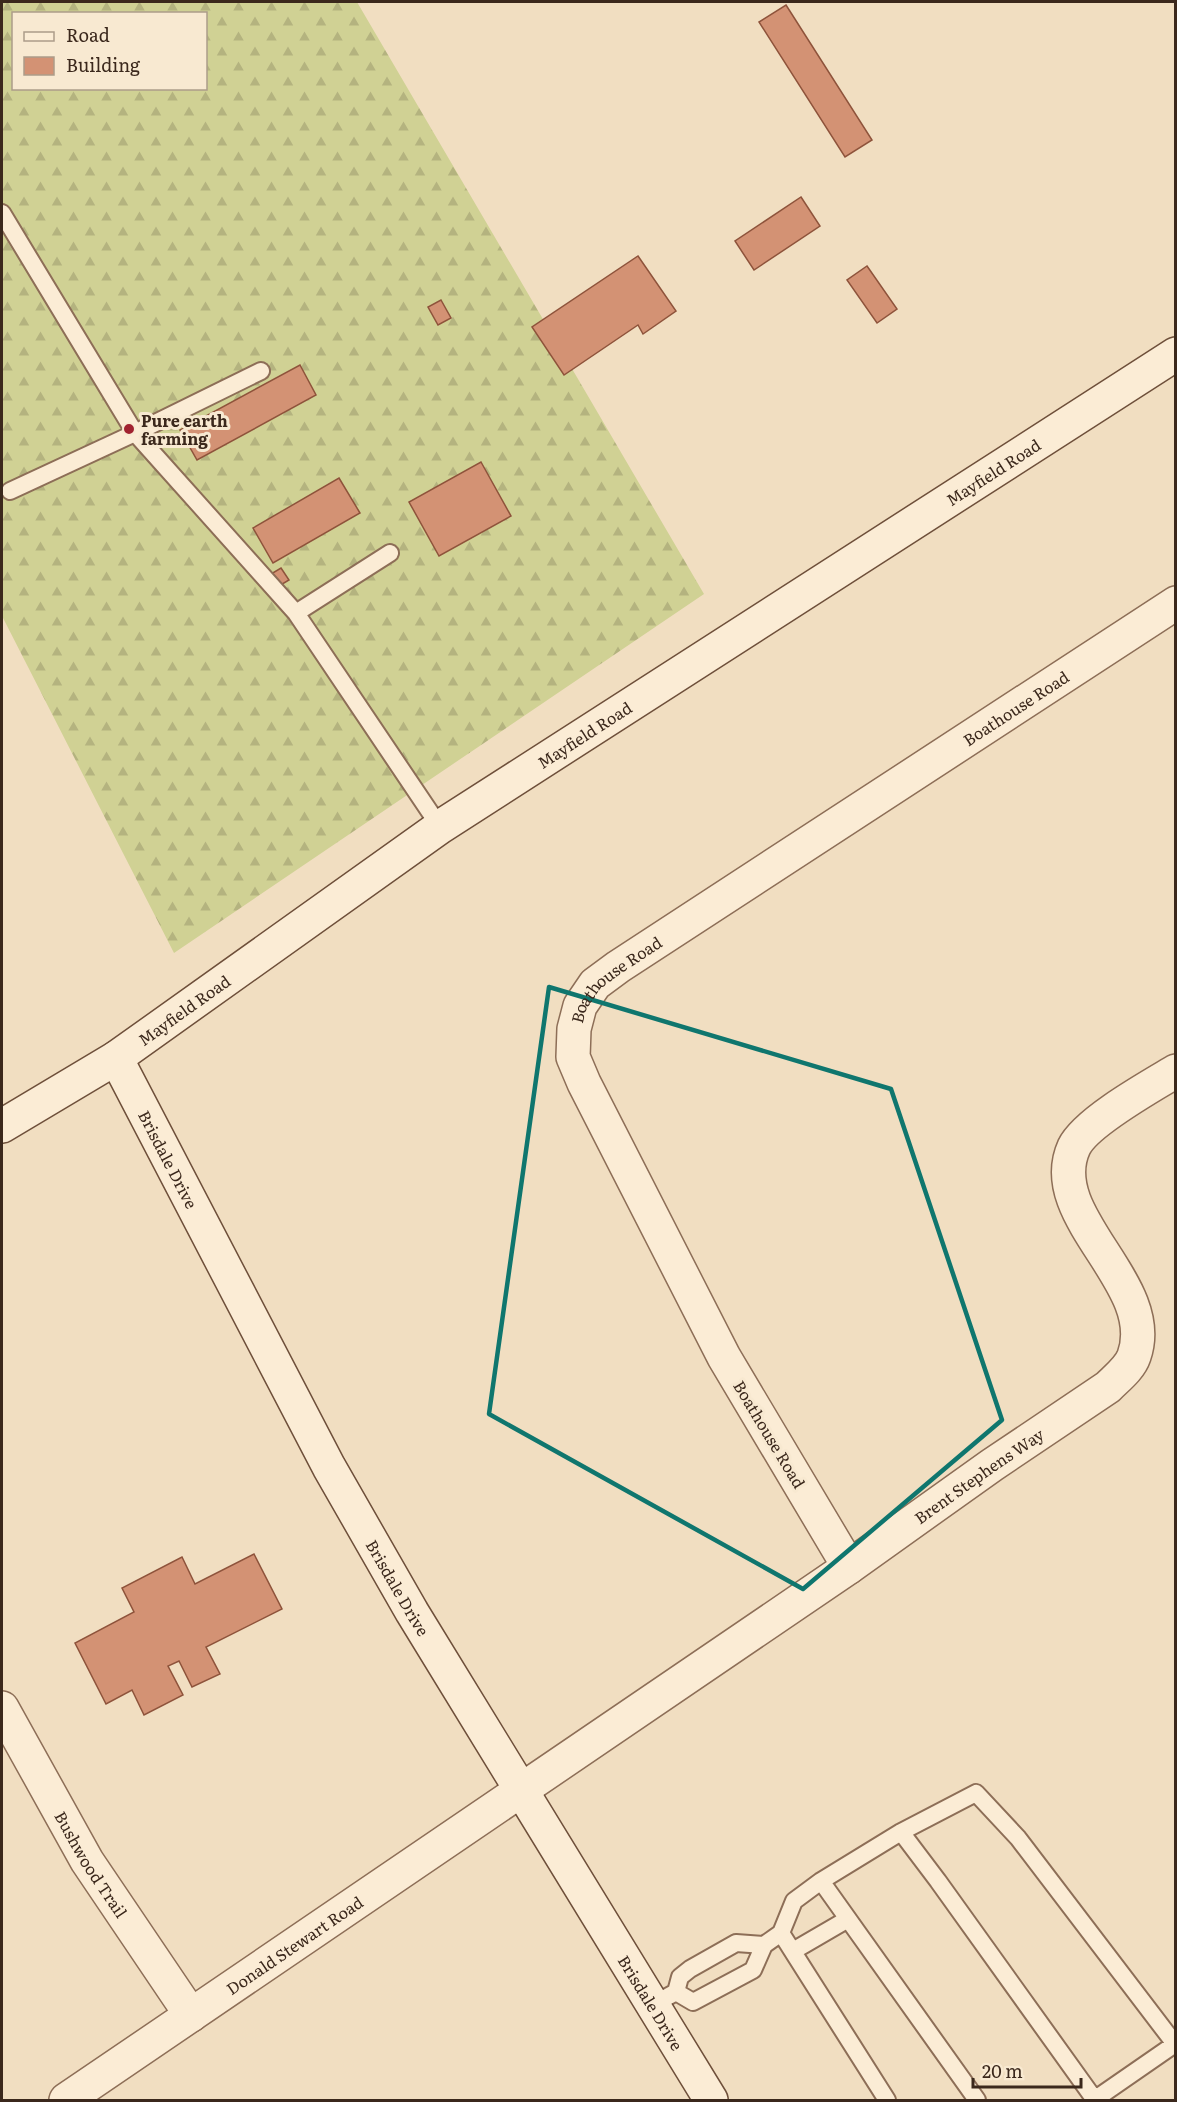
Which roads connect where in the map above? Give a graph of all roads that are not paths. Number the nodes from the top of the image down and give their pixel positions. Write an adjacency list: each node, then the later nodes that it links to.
1 (2, 213): 4 (lane)
2 (1176, 354): 9 (street, Mayfield Road)
3 (261, 371): 4 (lane)
4 (135, 433): 5 (lane); 8 (lane)
5 (10, 491)
6 (390, 553): 8 (lane)
7 (1176, 603): 13 (street, Boathouse Road)
8 (296, 614): 9 (lane)
9 (440, 827): 10 (street, Mayfield Road)
10 (116, 1058): 12 (street, Mayfield Road); 15 (street, Brisdale Drive)
11 (1176, 1071): 13 (street, Brent Stephens Way)
12 (2, 1126)
13 (849, 1567): 15 (street, Brent Stephens Way)
14 (2, 1708): 23 (street, Bushwood Trail)
15 (522, 1789): 22 (street, Brisdale Drive); 23 (street, Donald Stewart Road)
16 (901, 1832): 17 (lane); 28 (lane); 28 (lane)
17 (821, 1881): 18 (lane); 19 (lane)
18 (848, 1919): 21 (lane); 27 (lane)
19 (781, 1933): 20 (lane); 21 (lane)
20 (764, 1946): 22 (lane); 22 (lane)
21 (793, 1951): 26 (lane)
22 (664, 1998): 25 (street, Brisdale Drive)
23 (191, 2015): 24 (street, Donald Stewart Road)
24 (66, 2100)
25 (711, 2100)
26 (887, 2100)
27 (977, 2100)
28 (1094, 2100)

